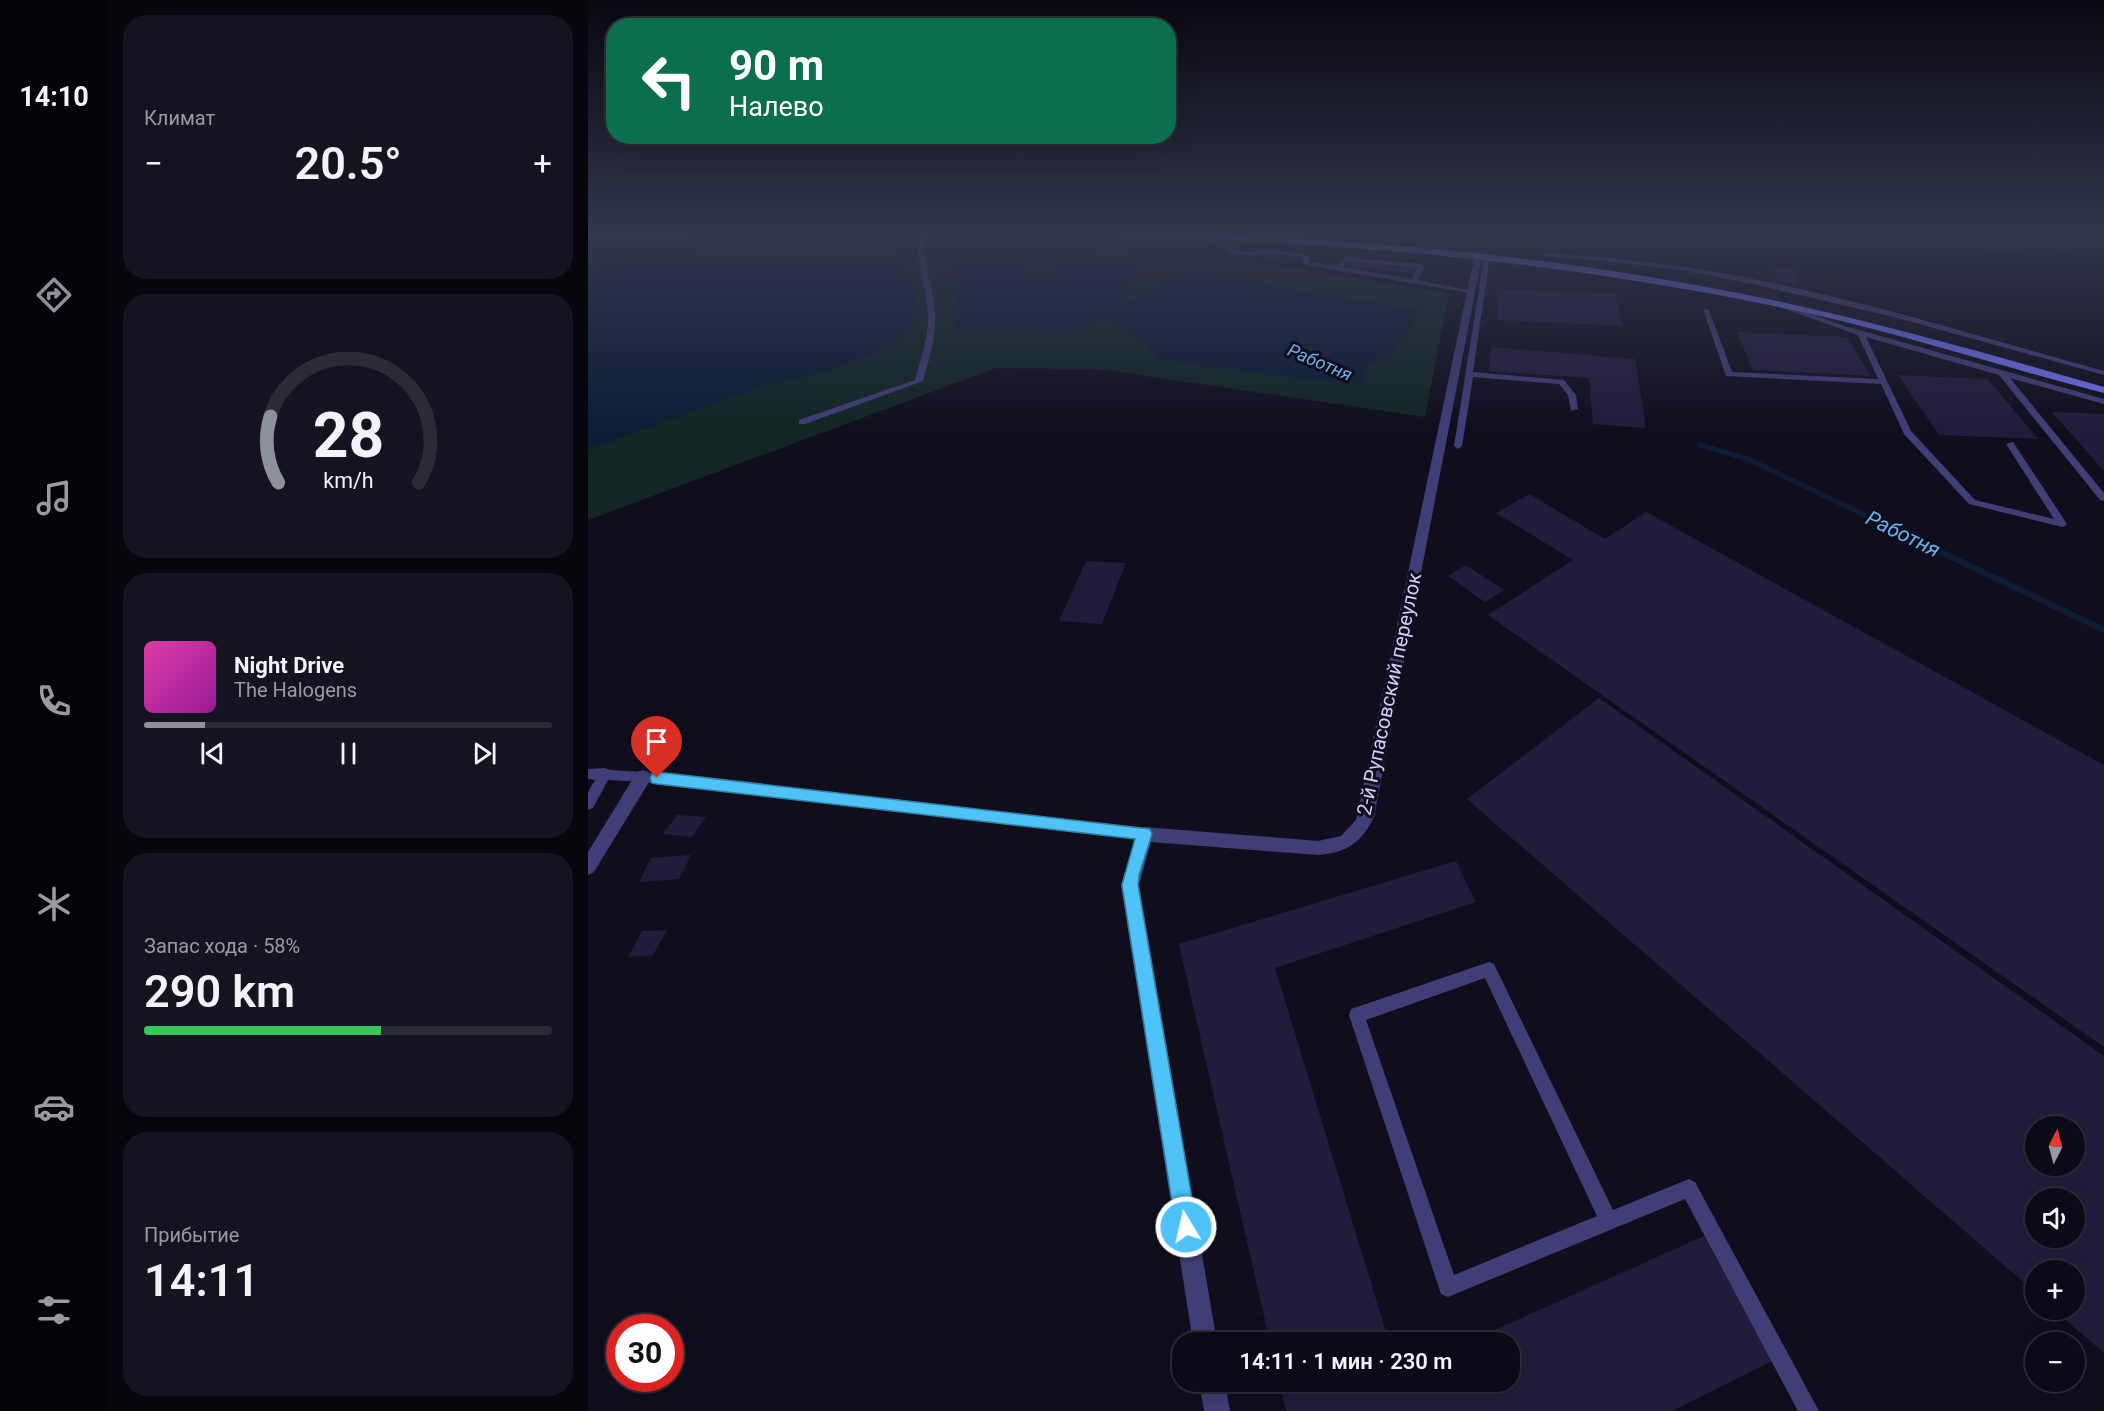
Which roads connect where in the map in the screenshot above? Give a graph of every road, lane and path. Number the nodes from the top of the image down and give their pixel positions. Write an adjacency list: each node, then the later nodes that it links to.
1 (930, 300): 18 (lane)
2 (1468, 300): 26 (street, 2-й Рупасовский переулок)
3 (1477, 300): 12 (lane)
4 (1758, 300): 7 (main road)
5 (1794, 300): 13 (main road)
6 (1828, 300): 11 (lane)
7 (1775, 303): 9 (lane); 15 (main road)
8 (1705, 310): 14 (lane)
9 (1861, 334): 10 (lane); 14 (lane)
10 (2001, 372): 16 (lane); 21 (lane)
11 (2104, 373)
12 (1469, 374): 17 (lane); 20 (lane)
13 (2104, 380)
14 (1884, 382): 19 (lane)
15 (2104, 390)
16 (2104, 402)
17 (1574, 409)
18 (802, 422)
19 (2010, 444)
20 (1458, 446)
21 (2103, 498)
22 (605, 773): 23 (lane); 24 (lane); 25 (lane)
23 (588, 774)
24 (643, 777): 26 (lane); 27 (street)
25 (588, 804)
26 (1144, 834): 29 (street)
27 (588, 867)
28 (1609, 1221): 28 (lane); 32 (lane)
29 (1203, 1332)
30 (1214, 1392): 31 (street)
31 (1217, 1411)
32 (1809, 1411)

